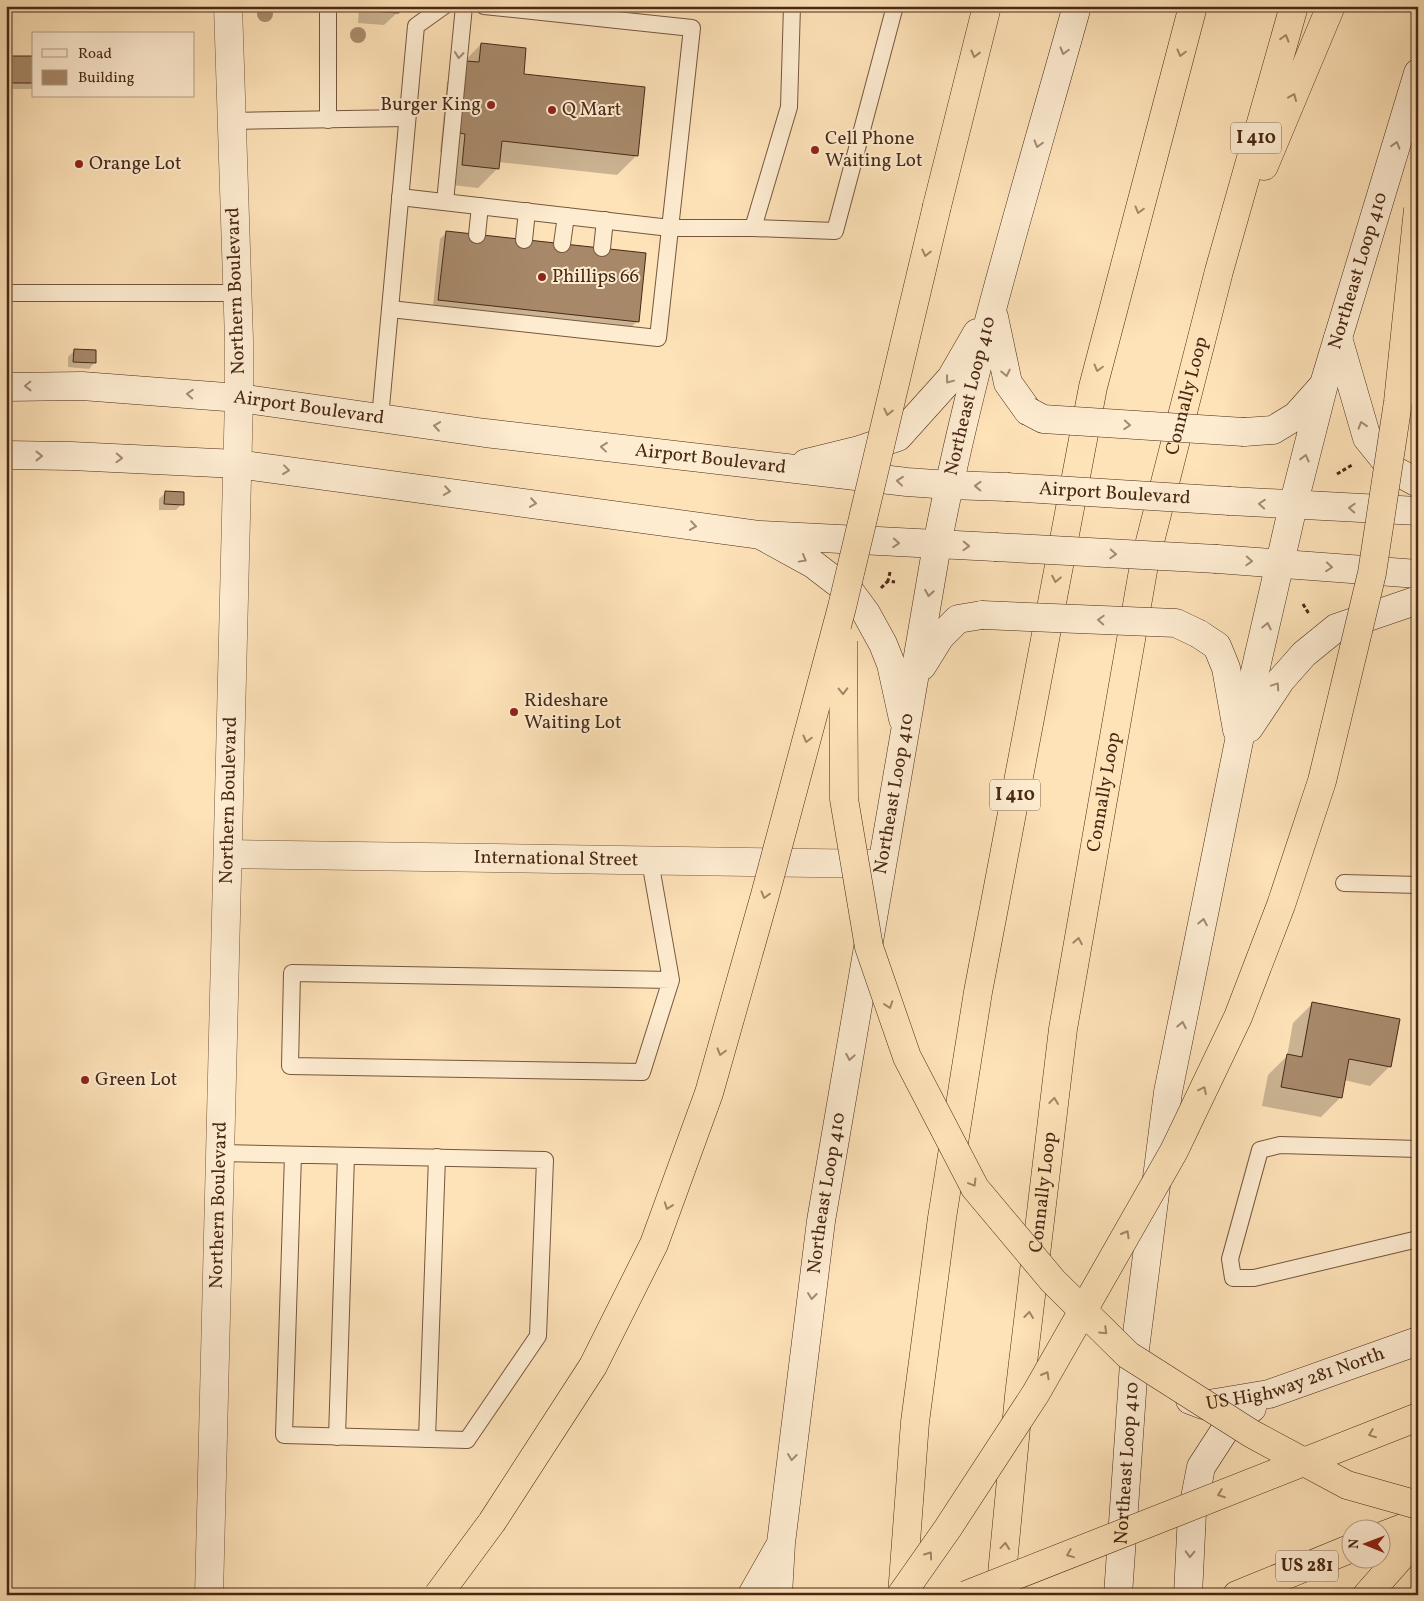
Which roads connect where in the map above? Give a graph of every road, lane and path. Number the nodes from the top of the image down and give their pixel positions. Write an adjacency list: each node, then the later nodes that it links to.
1 (228, 6): 16 (main road, Northern Boulevard)
2 (328, 6): 15 (lane)
3 (444, 6): 14 (lane)
4 (464, 6): 18 (lane, one-way to 18)
5 (484, 6): 24 (lane)
6 (792, 6): 25 (lane)
7 (894, 6): 25 (lane)
8 (987, 6): 54 (highway, one-way to 54, bridge)
9 (1077, 6): 33 (main road, Northeast Loop 410, one-way to 33)
10 (1193, 6): 86 (highway, I 410, one-way to 86)
11 (1294, 6): 30 (highway, Connally Loop / I 410, one-way to 11)
12 (1331, 6): 30 (highway, one-way to 12)
13 (1418, 73): 35 (main road, Northeast Loop 410, one-way to 13)
14 (407, 118): 15 (lane); 17 (lane)
15 (328, 120): 16 (lane)
16 (232, 121): 32 (main road, Northern Boulevard)
17 (400, 197): 18 (lane); 34 (lane)
18 (445, 202): 19 (lane)
19 (480, 206): 21 (lane); 26 (lane)
20 (1418, 209): 86 (highway, one-way to 20, bridge)
21 (527, 211): 22 (lane); 27 (lane)
22 (566, 216): 23 (lane); 28 (lane)
23 (605, 220): 24 (lane); 29 (lane)
24 (670, 228): 25 (lane); 34 (lane)
25 (753, 228)
26 (478, 235)
27 (524, 240)
28 (562, 244)
29 (602, 248)
30 (1219, 271): 88 (highway, Connally Loop / I 410, one-way to 30)
31 (6, 293): 32 (lane)
32 (237, 293): 38 (main road, Northern Boulevard)
33 (992, 308): 36 (main road, one-way to 36, bridge); 42 (main road, one-way to 42); 44 (main road, Northeast Loop 410)
34 (390, 309): 39 (lane)
35 (1338, 338): 36 (main road, Northeast Loop 410); 43 (main road, one-way to 35)
36 (1324, 384): 45 (main road, Northeast Loop 410, one-way to 36)
37 (6, 387): 38 (main road, Airport Boulevard, one-way to 37)
38 (239, 398): 39 (main road, Airport Boulevard); 41 (main road, Northern Boulevard)
39 (380, 418): 42 (main road, Airport Boulevard, one-way to 39)
40 (6, 456): 41 (main road, one-way to 41)
41 (237, 464): 47 (main road, one-way to 47); 58 (main road, Northern Boulevard)
42 (790, 467): 44 (main road, Airport Boulevard, one-way to 42)
43 (1418, 483)
44 (949, 485): 45 (main road, Airport Boulevard, one-way to 44, bridge); 48 (main road, Northeast Loop 410)
45 (1293, 506): 46 (main road, Airport Boulevard, one-way to 45); 49 (main road, Northeast Loop 410)
46 (1418, 511)
47 (760, 535): 48 (main road, one-way to 48); 56 (main road, one-way to 56)
48 (937, 545): 49 (main road, one-way to 49, bridge); 55 (main road, Northeast Loop 410, one-way to 55)
49 (1281, 563): 51 (main road, one-way to 51); 57 (main road, Northeast Loop 410, one-way to 49)
50 (890, 572): 52 (path)
51 (1418, 574)
52 (895, 582)
53 (1418, 600): 57 (main road, one-way to 53)
54 (842, 607): 76 (highway, one-way to 76, bridge); 83 (highway, one-way to 83, bridge)
55 (916, 675): 56 (main road, Northeast Loop 410); 57 (main road, one-way to 55, bridge)
56 (906, 733): 60 (main road, Northeast Loop 410)
57 (1239, 741): 71 (main road, Northeast Loop 410, one-way to 57)
58 (228, 854): 59 (main road, International Street); 65 (main road, Northern Boulevard)
59 (650, 861): 60 (main road, International Street); 63 (lane)
60 (883, 864): 80 (main road, Northeast Loop 410, one-way to 80)
61 (1344, 883): 62 (lane)
62 (1418, 885)
63 (671, 980): 63 (lane)
64 (1418, 1149): 69 (lane)
65 (220, 1153): 66 (lane); 82 (main road, Northern Boulevard)
66 (293, 1155): 67 (lane); 74 (lane)
67 (346, 1156): 68 (lane); 74 (lane)
68 (437, 1158): 75 (lane); 75 (lane)
69 (1418, 1239)
70 (1418, 1341): 72 (main road, US Highway 281 North)
71 (1135, 1349): 72 (main road, US Highway 281 North); 89 (main road, Northeast Loop 410)
72 (1269, 1394): 90 (main road, one-way to 90)
73 (1418, 1417): 87 (highway, one-way to 87, bridge)
74 (337, 1437): 75 (lane)
75 (427, 1439)
76 (1418, 1505)
77 (1418, 1522): 78 (highway)
78 (1392, 1532)
79 (1418, 1537): 92 (highway)
80 (781, 1543): 84 (main road); 85 (main road, Northeast Loop 410)
81 (1342, 1552): 91 (highway, US 281)
82 (209, 1595)
83 (438, 1595)
84 (752, 1595)
85 (778, 1595)
86 (901, 1595)
87 (966, 1595)
88 (1000, 1595)
89 (1118, 1595)
90 (1188, 1595)
91 (1237, 1595)
92 (1367, 1595)

